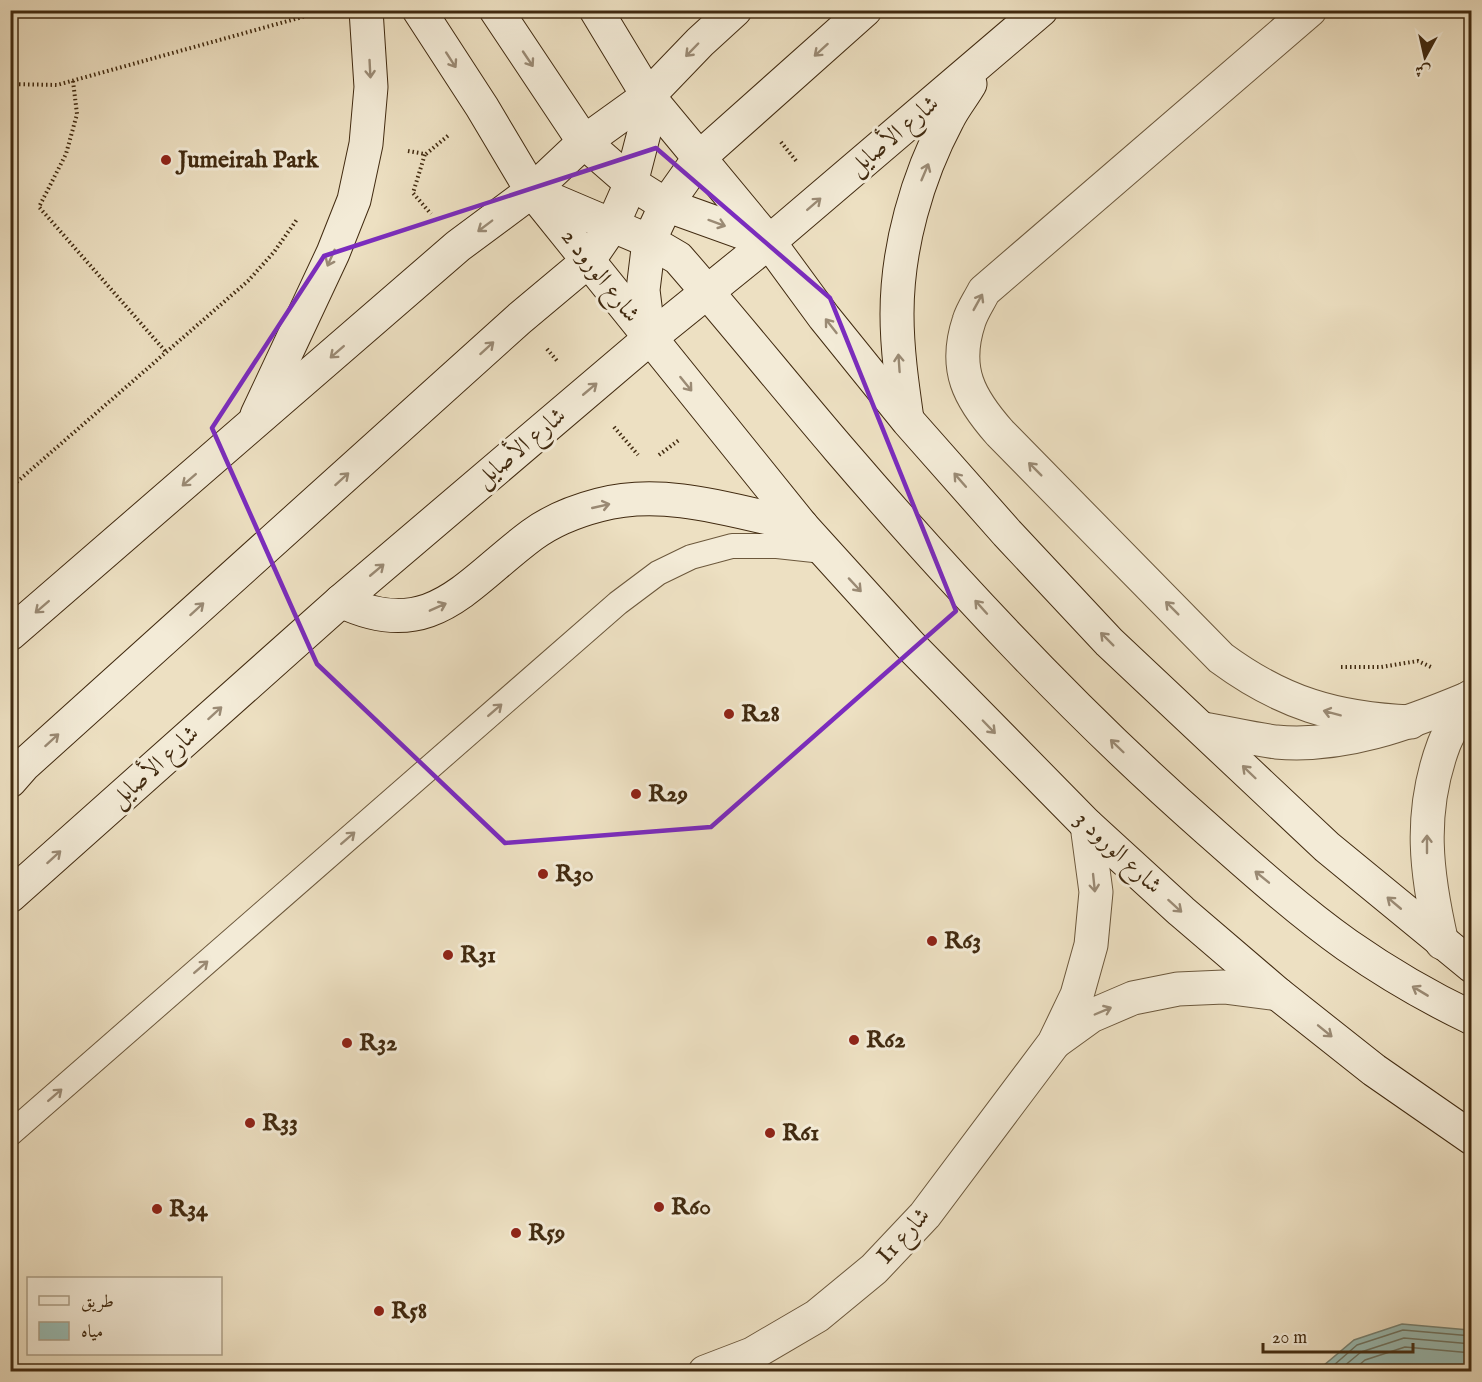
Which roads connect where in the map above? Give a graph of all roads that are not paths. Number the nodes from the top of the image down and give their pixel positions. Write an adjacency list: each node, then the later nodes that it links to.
1 (366, 10): 23 (main road, one-way to 23)
2 (419, 10): 14 (main road, شارع الورود 2, one-way to 14)
3 (495, 10): 11 (main road, one-way to 11)
4 (596, 10): 10 (main road)
5 (735, 10): 10 (main road, one-way to 10)
6 (865, 10): 12 (main road, one-way to 12)
7 (1041, 10): 9 (main road, شارع الأصايل)
8 (1310, 10): 29 (main road, one-way to 8)
9 (988, 56): 18 (main road, شارع الأصايل, one-way to 9); 22 (main road, one-way to 9)
10 (648, 96): 11 (main road); 12 (main road); 13 (main road)
11 (584, 142): 13 (main road); 14 (main road)
12 (700, 157): 15 (main road); 18 (main road)
13 (631, 183): 15 (main road); 16 (main road)
14 (532, 191): 16 (main road); 19 (main road, شارع الورود 2); 23 (main road, one-way to 23)
15 (666, 205): 17 (main road); 18 (main road, one-way to 18)
16 (612, 226): 17 (main road); 19 (main road)
17 (649, 241): 20 (main road); 21 (main road)
18 (769, 242): 20 (main road, شارع الأصايل); 22 (main road, one-way to 18)
19 (588, 261): 21 (main road, شارع الورود 2); 31 (main road, one-way to 19)
20 (707, 292): 21 (main road, شارع الأصايل); 37 (main road, one-way to 20)
21 (649, 339): 24 (main road, شارع الورود 2, one-way to 24); 26 (main road, شارع الأصايل, one-way to 21)
22 (908, 421): 30 (main road, one-way to 22)
23 (253, 426): 27 (main road, one-way to 27)
24 (802, 526): 25 (main road, شارع الورود 3); 26 (main road, one-way to 24)
25 (823, 551): 32 (main road, شارع الورود 3, one-way to 32); 39 (lane, one-way to 25)
26 (341, 601): 33 (main road, شارع الأصايل, one-way to 26)
27 (10, 634)
28 (1469, 698): 29 (main road); 34 (main road, one-way to 28)
29 (1411, 722): 30 (main road)
30 (1204, 729): 34 (main road, one-way to 30)
31 (10, 781)
32 (1087, 825): 36 (main road, شارع الورود 3, one-way to 36); 38 (main road, I1 شارع, one-way to 38)
33 (10, 896)
34 (1442, 943): 35 (main road)
35 (1472, 966)
36 (1278, 993): 38 (main road, I1 شارع, one-way to 36); 40 (main road, شارع الورود 3, one-way to 40)
37 (1472, 1018)
38 (1054, 1043): 41 (main road, I1 شارع)
39 (10, 1134)
40 (1472, 1138)
41 (705, 1371)

